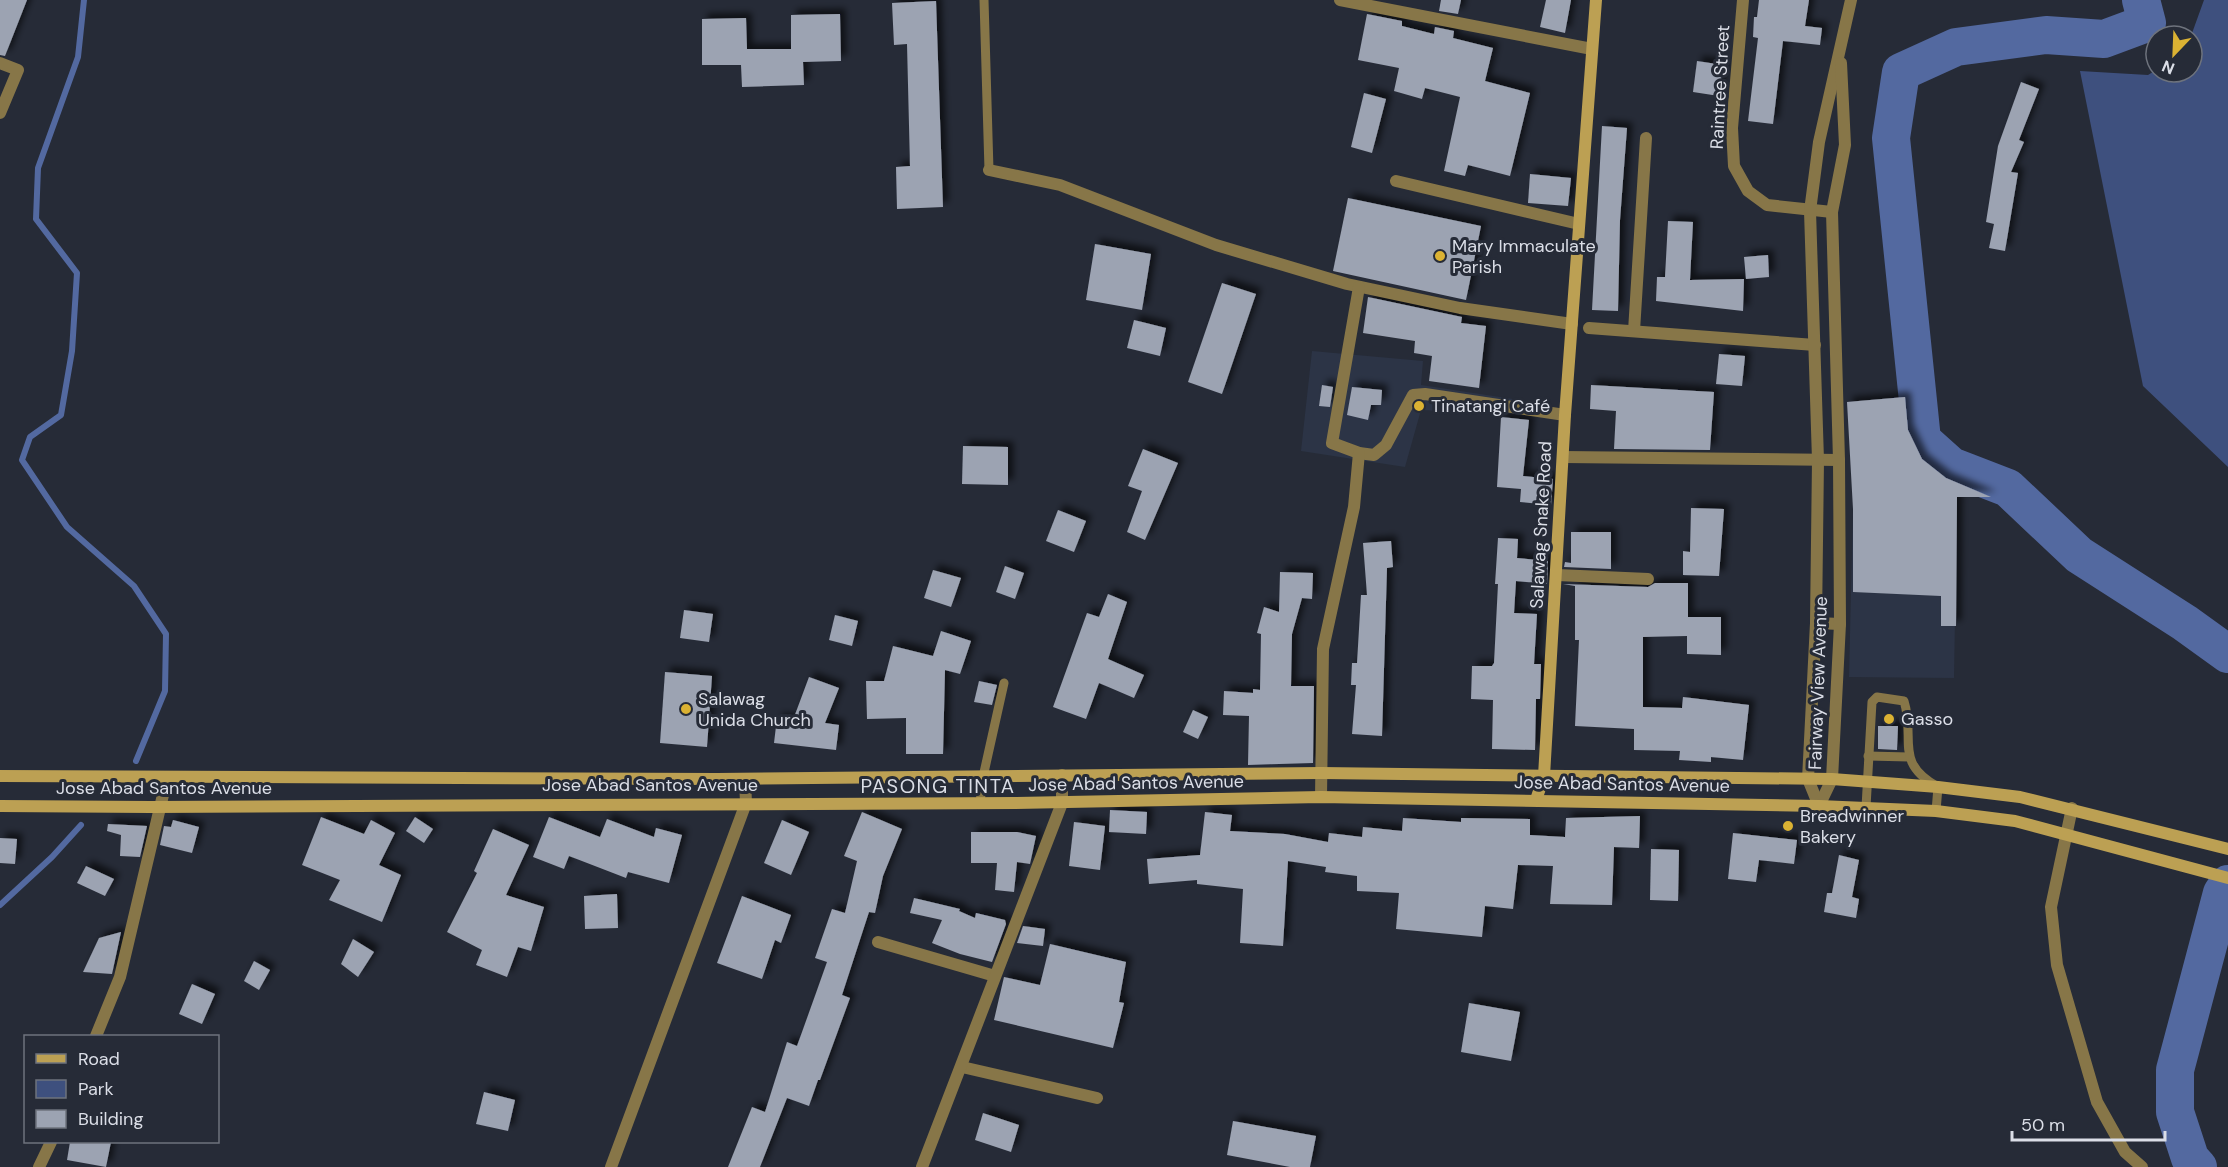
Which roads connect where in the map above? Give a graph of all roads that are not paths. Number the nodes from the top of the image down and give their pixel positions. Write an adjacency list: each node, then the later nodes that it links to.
1 (984, 0): 11 (lane)
2 (1340, 0): 7 (street)
3 (1596, 0): 7 (main road, Salawag Snake Road)
4 (1743, 0): 13 (street, Raintree Street)
5 (1851, 0): 6 (street, Fairway View Avenue)
6 (1841, 47): 13 (street, Fairway View Avenue); 14 (street, Fairway View Avenue)
7 (1592, 49): 15 (main road, Salawag Snake Road)
8 (0, 63): 9 (street)
9 (0, 113)
10 (1646, 138): 19 (street)
11 (989, 170): 16 (street)
12 (1396, 181): 15 (street)
13 (1810, 211): 14 (street, Raintree Street); 20 (street, Fairway View Avenue)
14 (1832, 212): 25 (street, Fairway View Avenue)
15 (1579, 224): 17 (main road, Salawag Snake Road)
16 (1359, 287): 17 (street); 22 (street)
17 (1572, 324): 21 (main road, Salawag Snake Road)
18 (1589, 328): 19 (street)
19 (1634, 331): 20 (street)
20 (1815, 345): 24 (street, Fairway View Avenue)
21 (1565, 415): 22 (street); 23 (main road, Salawag Snake Road)
22 (1359, 453): 35 (street)
23 (1563, 456): 24 (street); 26 (main road, Salawag Snake Road)
24 (1818, 460): 25 (street); 28 (street, Fairway View Avenue)
25 (1839, 460): 29 (street, Fairway View Avenue)
26 (1557, 576): 27 (street); 38 (main road, Salawag Snake Road)
27 (1648, 579)
28 (1816, 623): 29 (street); 42 (street, Fairway View Avenue)
29 (1840, 624): 43 (street, Fairway View Avenue)
30 (1004, 683): 39 (lane)
31 (1908, 737): 32 (lane); 33 (lane); 34 (lane)
32 (1898, 738)
33 (1868, 756): 34 (lane); 44 (lane)
34 (1909, 757): 45 (lane)
35 (1321, 773): 36 (main road, Jose Abad Santos Avenue); 38 (main road, Jose Abad Santos Avenue); 46 (street)
36 (1062, 775): 39 (main road, Jose Abad Santos Avenue); 50 (street)
37 (0, 776): 40 (main road, Jose Abad Santos Avenue)
38 (1544, 776): 42 (main road, Jose Abad Santos Avenue); 47 (main road, Salawag Snake Road)
39 (983, 777): 41 (main road, Jose Abad Santos Avenue); 49 (lane)
40 (167, 778): 41 (main road, Jose Abad Santos Avenue); 53 (street)
41 (745, 779): 48 (street)
42 (1808, 779): 43 (main road, Jose Abad Santos Avenue); 52 (street, Fairway View Avenue)
43 (1832, 779): 44 (main road, Jose Abad Santos Avenue); 52 (street, Fairway View Avenue)
44 (1867, 781): 45 (main road, Jose Abad Santos Avenue); 54 (lane)
45 (1938, 787): 55 (main road, Jose Abad Santos Avenue); 56 (lane)
46 (1321, 797): 47 (main road, Jose Abad Santos Avenue); 50 (main road, Jose Abad Santos Avenue)
47 (1536, 800): 52 (main road, Jose Abad Santos Avenue)
48 (746, 803): 49 (main road, Jose Abad Santos Avenue); 53 (main road, Jose Abad Santos Avenue); 67 (street)
49 (980, 803): 50 (main road, Jose Abad Santos Avenue)
50 (1062, 803): 61 (street)
51 (0, 806): 53 (main road, Jose Abad Santos Avenue)
52 (1819, 806): 54 (main road, Jose Abad Santos Avenue)
53 (156, 807): 62 (street)
54 (1866, 807): 56 (main road, Jose Abad Santos Avenue)
55 (2072, 808): 57 (street); 58 (main road, Jose Abad Santos Avenue)
56 (1936, 811): 57 (main road, Jose Abad Santos Avenue)
57 (2066, 834): 59 (main road, Jose Abad Santos Avenue); 69 (street)
58 (2228, 849)
59 (2228, 878)
60 (878, 942): 61 (street)
61 (995, 976): 63 (street)
62 (96, 1035)
63 (962, 1067): 64 (street); 68 (street)
64 (1097, 1098)
65 (51, 1143): 66 (street)
66 (39, 1167)
67 (611, 1167)
68 (922, 1167)
69 (2142, 1167)

